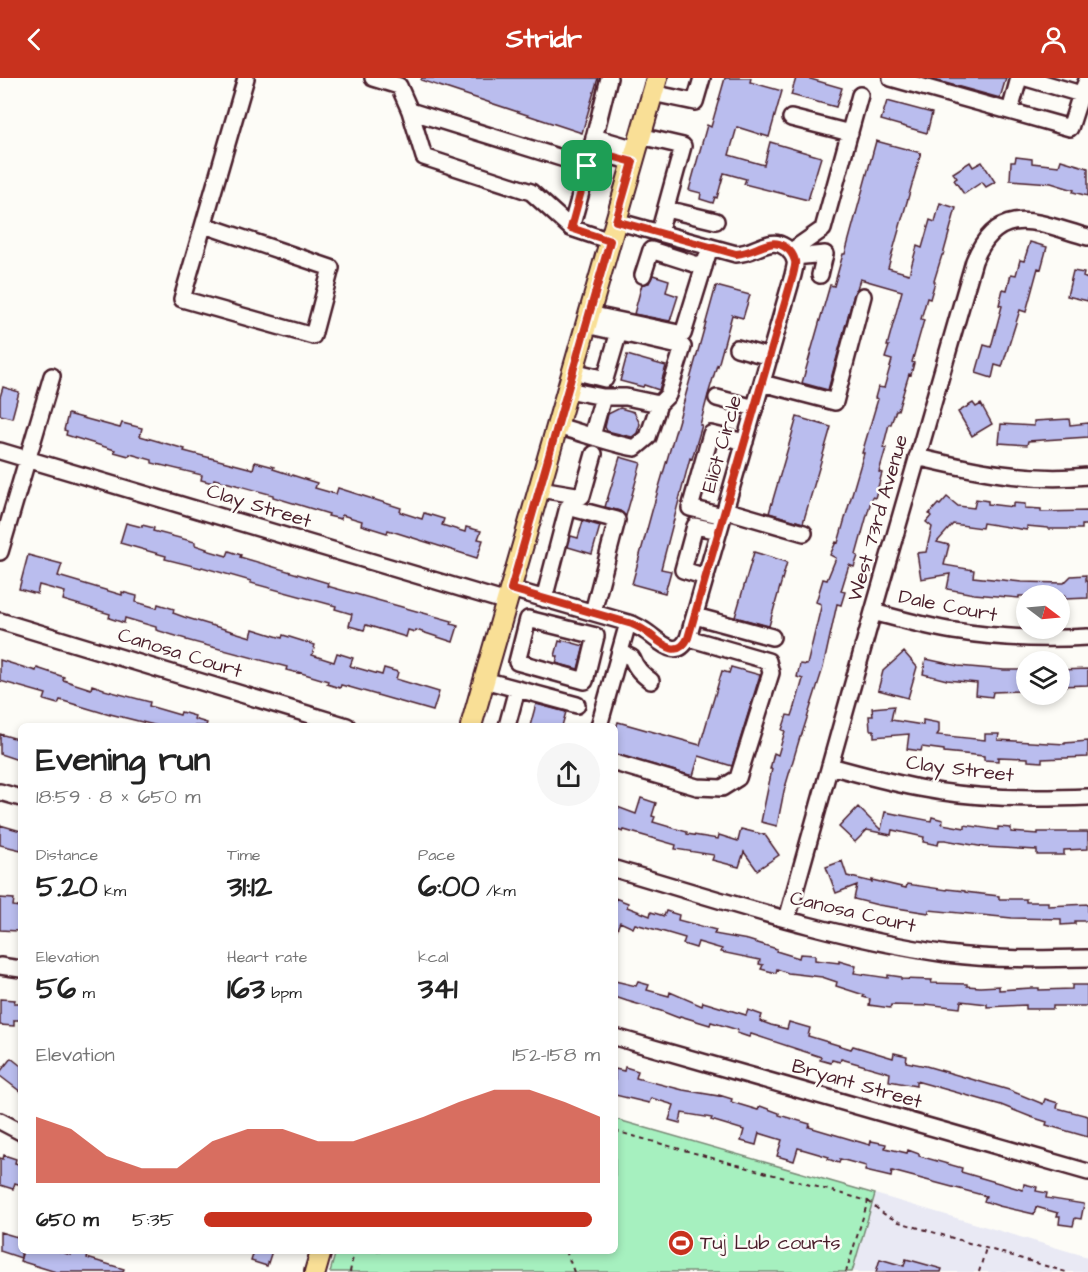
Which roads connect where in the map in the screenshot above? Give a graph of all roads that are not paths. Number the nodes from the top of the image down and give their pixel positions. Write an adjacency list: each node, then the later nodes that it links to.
1 (246, 78): 23 (street)
2 (373, 78): 9 (street)
3 (609, 78): 17 (street)
4 (702, 78): 10 (street)
5 (891, 78): 14 (street)
6 (1019, 78): 14 (street)
7 (1026, 78): 12 (street)
8 (1088, 78): 12 (street)
9 (400, 82): 13 (street)
10 (655, 85): 18 (main road)
11 (860, 95): 16 (street)
12 (1084, 95): 14 (street)
13 (410, 111): 19 (street); 24 (street)
14 (1010, 111)
15 (792, 118): 16 (street)
16 (850, 133): 29 (street)
17 (592, 143): 18 (street); 19 (street)
18 (636, 149): 20 (street); 21 (main road)
19 (587, 166): 24 (street)
20 (666, 209): 22 (street); 25 (street)
21 (616, 221): 25 (street); 27 (main road)
22 (716, 221)
23 (204, 225): 23 (street)
24 (571, 228): 27 (street)
25 (659, 233): 28 (street)
26 (1088, 237): 51 (street, West 73rd Avenue)
27 (610, 241): 34 (main road)
28 (710, 247): 29 (street); 30 (street)
29 (792, 254): 32 (street); 37 (street, Eliot Circle)
30 (704, 267): 31 (street); 34 (street)
31 (643, 275)
32 (820, 275)
33 (863, 296): 40 (street)
34 (588, 319): 35 (street); 38 (main road)
35 (619, 332): 38 (street); 44 (street)
36 (737, 348): 37 (street)
37 (770, 357): 40 (street, Eliot Circle)
38 (573, 371): 41 (main road)
39 (52, 376): 52 (street)
40 (762, 383): 45 (street, Eliot Circle)
41 (568, 390): 42 (street); 46 (main road)
42 (603, 397): 44 (street); 47 (street)
43 (717, 398): 45 (street)
44 (659, 404): 47 (street)
45 (755, 408): 48 (street, Eliot Circle)
46 (557, 426): 47 (street); 54 (main road)
47 (592, 436)
48 (745, 442): 55 (street, Eliot Circle); 55 (street)
49 (0, 451): 52 (street, Clay Street)
50 (594, 454): 54 (street)
51 (917, 457): 53 (street); 63 (street, West 73rd Avenue)
52 (27, 459): 58 (street); 60 (street, Clay Street)
53 (1088, 476)
54 (540, 489): 60 (main road)
55 (724, 513): 56 (street, Eliot Circle); 57 (street)
56 (719, 531): 59 (street, Eliot Circle); 59 (street)
57 (804, 533)
58 (0, 552)
59 (706, 577): 64 (street, Eliot Circle)
60 (509, 596): 61 (street); 67 (main road)
61 (544, 598): 62 (street); 62 (street)
62 (593, 612): 66 (street)
63 (873, 612): 69 (street, Dale Court); 82 (street, West 73rd Avenue)
64 (694, 616): 68 (street); 70 (street, Eliot Circle)
65 (0, 621): 77 (street, Canosa Court)
66 (628, 623): 70 (street); 72 (street)
67 (498, 632): 71 (street); 73 (main road)
68 (772, 637)
69 (1088, 637)
70 (688, 638): 81 (street)
71 (522, 639): 71 (street)
72 (620, 652): 74 (street); 80 (street)
73 (484, 680): 75 (street); 78 (main road)
74 (651, 681)
75 (517, 689): 76 (street); 79 (street)
76 (577, 705)
77 (337, 723)
78 (472, 723)
79 (508, 723)
80 (600, 723)
81 (618, 764)
82 (830, 766): 85 (street, Clay Street); 87 (street, West 73rd Avenue)
83 (0, 792): 84 (street)
84 (18, 797)
85 (1088, 797)
86 (618, 870): 87 (street, Canosa Court)
87 (787, 919): 88 (street, Canosa Court)
88 (1088, 958)
89 (0, 966): 90 (street)
90 (18, 969)
91 (618, 1037): 94 (street, Bryant Street)
92 (0, 1120): 93 (street)
93 (18, 1130)
94 (1088, 1172)
95 (320, 1254): 96 (main road)
96 (315, 1272)

